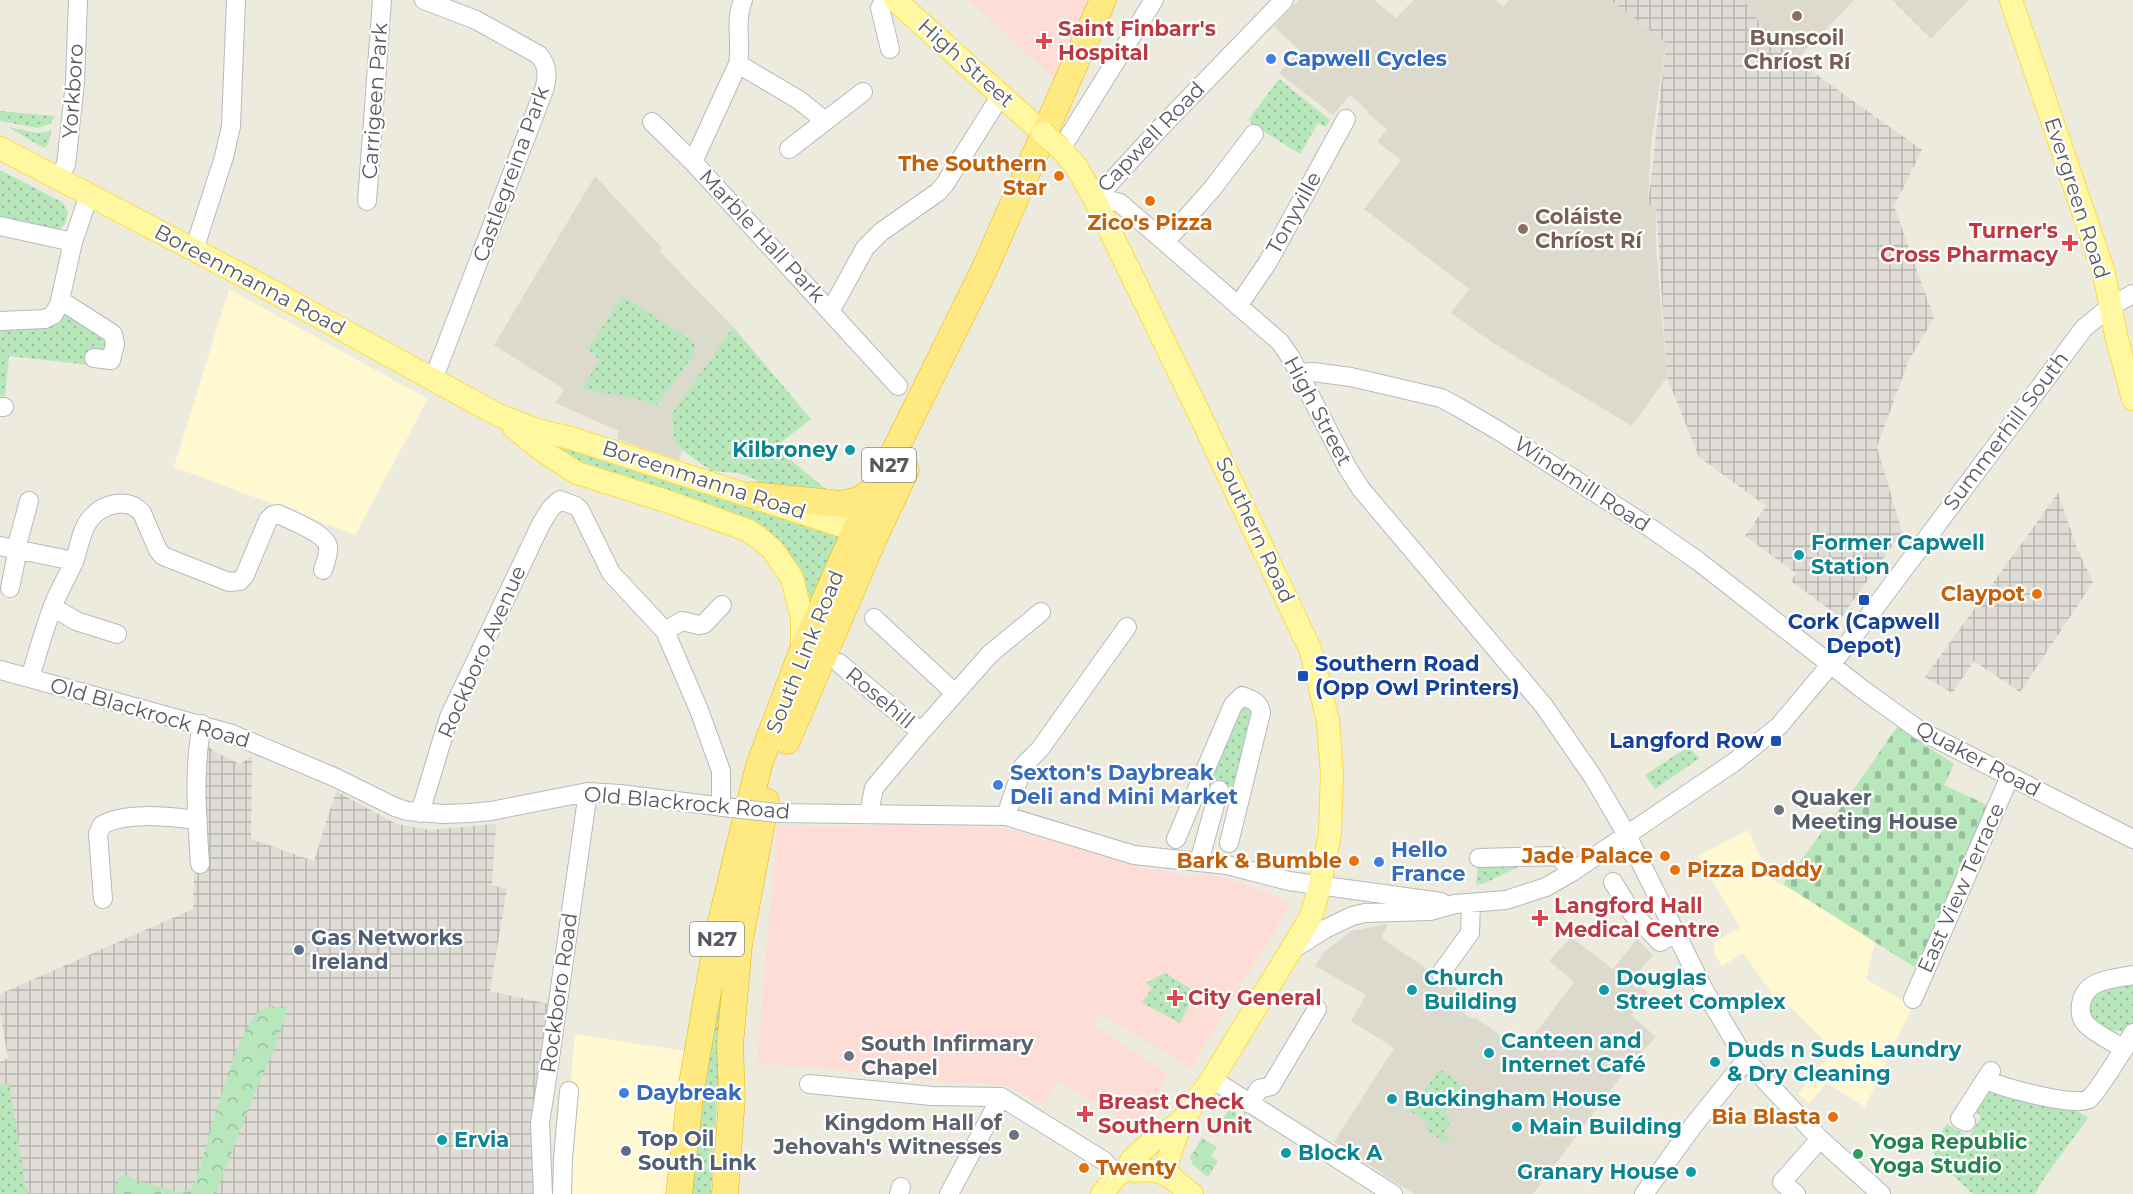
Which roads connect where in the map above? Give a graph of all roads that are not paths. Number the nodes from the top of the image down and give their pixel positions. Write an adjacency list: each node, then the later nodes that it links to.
1 (78, 0): 25 (street, Yorkboro)
2 (236, 0): 32 (street)
3 (382, 0): 28 (street, Carrigeen Park)
4 (424, 0): 41 (street, Castlegreina Park)
5 (743, 0): 14 (street, Marble Hall Park)
6 (885, 0): 13 (street)
7 (895, 0): 16 (main road, High Street)
8 (1103, 0): 21 (highway, South Link Road / N27)
9 (1120, 0): 48 (highway, N27)
10 (1154, 0): 21 (street)
11 (1284, 0): 27 (street, Capwell Road)
12 (2011, 0): 36 (main road, Evergreen Road)
13 (890, 49)
14 (738, 64): 18 (street); 24 (street, Marble Hall Park)
15 (862, 92): 18 (street)
16 (1001, 95): 21 (main road, High Street); 37 (street, Marble Hall Park)
17 (1346, 119): 35 (street, Tonyville)
18 (825, 121): 23 (street)
19 (652, 122): 24 (street, Marble Hall Park)
20 (1254, 134): 31 (street)
21 (1044, 136): 27 (main road, High Street); 45 (highway, South Link Road / N27)
22 (0, 148): 25 (main road, Boreenmanna Road)
23 (789, 149)
24 (693, 162): 37 (street, Marble Hall Park)
25 (57, 178): 26 (main road, Boreenmanna Road)
26 (89, 195): 30 (street); 32 (main road, Boreenmanna Road)
27 (1093, 196): 31 (street, High Street); 87 (main road, Southern Road)
28 (367, 201)
29 (0, 226): 30 (street)
30 (73, 242): 34 (street)
31 (1165, 242): 35 (street, High Street)
32 (194, 250): 41 (main road, Boreenmanna Road)
33 (2133, 294): 36 (street, Summerhill South)
34 (60, 300): 38 (street); 39 (street)
35 (1238, 306): 40 (street, High Street)
36 (2111, 306): 43 (main road, Evergreen Road); 62 (street, Summerhill South)
37 (831, 310): 42 (street, Marble Hall Park)
38 (0, 321)
39 (94, 358)
40 (1299, 373): 62 (street, Windmill Road); 78 (street, High Street)
41 (434, 380): 44 (main road, Boreenmanna Road)
42 (898, 386)
43 (2133, 399)
44 (498, 415): 46 (main road, Boreenmanna Road); 60 (main road, Boreenmanna Road)
45 (880, 485): 46 (highway, N27); 48 (highway, South Link Road / N27)
46 (751, 495): 48 (main road, Boreenmanna Road)
47 (29, 501): 49 (street)
48 (866, 533): 60 (highway, South Link Road / N27); 111 (highway, N27)
49 (12, 548): 50 (street); 52 (street)
50 (74, 561): 51 (street); 54 (street)
51 (323, 570)
52 (10, 588)
53 (722, 605): 58 (street)
54 (53, 607): 59 (street); 64 (street)
55 (1041, 612): 65 (street)
56 (874, 618): 65 (street)
57 (1127, 627): 76 (street)
58 (665, 631): 73 (street); 74 (street, Rockboro Avenue)
59 (117, 634)
60 (801, 654): 110 (highway, South Link Road / N27)
61 (839, 663): 67 (street, Rosehill)
62 (1832, 665): 68 (street, Quaker Road); 78 (street, Summerhill South)
63 (0, 670): 64 (street, Old Blackrock Road)
64 (30, 678): 66 (street, Old Blackrock Road)
65 (955, 693): 67 (street)
66 (202, 724): 74 (street, Old Blackrock Road); 77 (street)
67 (921, 732): 75 (street)
68 (2010, 776): 80 (street, Quaker Road); 94 (street, East View Terrace)
69 (1199, 783): 70 (street); 72 (street); 79 (street)
70 (1219, 790): 72 (street); 83 (street)
71 (588, 792): 73 (street, Old Blackrock Road); 74 (street, Old Blackrock Road); 108 (street, Rockboro Road)
72 (1241, 797): 81 (street)
73 (726, 808): 75 (street, Old Blackrock Road, bridge)
74 (420, 813)
75 (869, 813): 76 (street, Old Blackrock Road)
76 (1006, 816): 83 (street, Old Blackrock Road)
77 (198, 820): 84 (street); 88 (street)
78 (1627, 835): 85 (street); 90 (street, High Street)
79 (1176, 839)
80 (2133, 839)
81 (1228, 843)
82 (1479, 858): 85 (street)
83 (1199, 862): 87 (street, Old Blackrock Road)
84 (200, 864)
85 (1572, 872): 89 (street)
86 (1613, 882): 90 (street)
87 (1320, 885): 89 (street); 91 (main road, Southern Road)
88 (103, 899)
89 (1463, 904): 91 (street); 92 (street)
90 (1676, 932): 97 (street, High Street)
91 (1293, 949): 98 (main road, Southern Road)
92 (1441, 973)
93 (2133, 975): 96 (street)
94 (1913, 999)
95 (1317, 1009): 102 (street)
96 (2128, 1041): 104 (street)
97 (1746, 1060): 105 (street, High Street); 116 (street)
98 (1212, 1079): 102 (street); 103 (main road, Southern Road)
99 (809, 1084): 101 (street)
100 (569, 1091): 109 (street)
101 (1001, 1097): 106 (street); 112 (street)
102 (1255, 1097): 115 (street)
103 (1181, 1122): 106 (main road); 107 (main road)
104 (1966, 1122)
105 (1820, 1140): 117 (street); 118 (street, High Street)
106 (1122, 1172): 107 (main road); 113 (main road)
107 (1167, 1175): 114 (main road)
108 (543, 1194)
109 (562, 1194)
110 (679, 1194)
111 (725, 1194)
112 (949, 1194)
113 (1102, 1194)
114 (1192, 1194)
115 (1393, 1194)
116 (1644, 1194)
117 (1796, 1194)
118 (1881, 1194)

